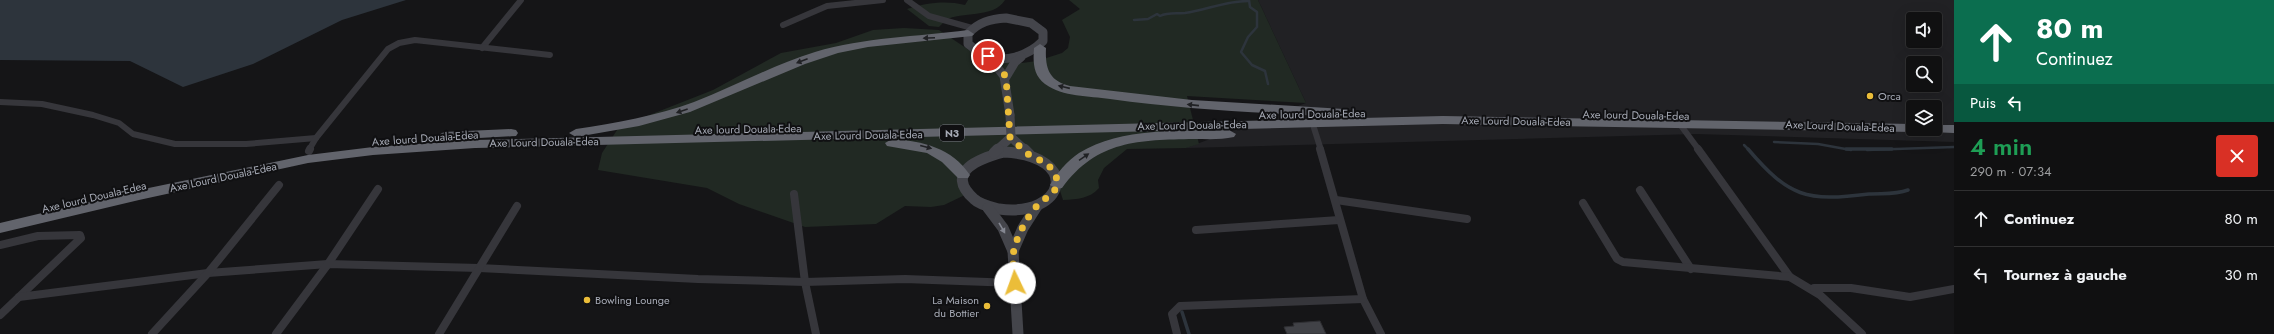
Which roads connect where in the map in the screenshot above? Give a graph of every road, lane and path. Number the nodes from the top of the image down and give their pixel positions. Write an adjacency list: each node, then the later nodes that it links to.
1 (521, 0): 6 (street)
2 (882, 0): 4 (street)
3 (907, 0): 5 (street)
4 (783, 25)
5 (970, 30): 7 (main road); 9 (main road); 18 (highway, one-way to 18)
6 (482, 48): 8 (street); 20 (street)
7 (1040, 48): 10 (main road); 13 (highway, one-way to 7)
8 (550, 55)
9 (988, 56): 10 (main road); 11 (main road)
10 (1021, 57): 11 (main road)
11 (1006, 77): 19 (main road, bridge)
12 (0, 102): 20 (street)
13 (1346, 118): 14 (highway, Axe lourd Douala-Edea / N3); 15 (highway, Axe Lourd Douala-Edea / N3); 16 (highway); 18 (highway, Axe lourd Douala-Edea / N3); 21 (highway, Axe Lourd Douala-Edea / N3)
14 (1906, 121)
15 (1679, 123): 17 (highway, Axe Lourd Douala-Edea / N3); 47 (street)
16 (1314, 128): 27 (highway, one-way to 16); 31 (street)
17 (1906, 128)
18 (574, 133): 22 (highway, Axe lourd Douala-Edea / N3)
19 (1010, 137): 23 (main road); 24 (main road)
20 (316, 138): 22 (street)
21 (677, 140): 25 (highway, one-way to 25); 39 (highway, Axe Lourd Douala-Edea / N3)
22 (309, 151): 36 (highway, Axe lourd Douala-Edea / N3)
23 (994, 153): 24 (main road); 25 (main road)
24 (1029, 154): 27 (main road)
25 (963, 175): 35 (main road)
26 (280, 185): 46 (street)
27 (1057, 185): 34 (main road)
28 (378, 189): 43 (street)
29 (1640, 190): 45 (street)
30 (794, 194): 48 (street)
31 (1336, 200): 37 (street); 38 (street)
32 (1584, 203): 45 (street)
33 (517, 206): 44 (street)
34 (1037, 206): 35 (main road); 42 (main road)
35 (988, 208): 42 (main road, one-way to 42)
36 (0, 219)
37 (1468, 219)
38 (1339, 220): 40 (street); 53 (street)
39 (0, 228)
40 (1196, 230)
41 (0, 245): 52 (street)
42 (1013, 251): 49 (main road)
43 (328, 264): 44 (street); 46 (street); 56 (street)
44 (479, 268): 48 (street); 57 (street)
45 (1691, 269): 47 (street)
46 (208, 273): 52 (street); 55 (street)
47 (1790, 277): 50 (street)
48 (805, 282): 49 (street); 58 (street)
49 (1015, 283): 59 (main road)
50 (1814, 288): 51 (street); 62 (street)
51 (1954, 289)
52 (19, 297): 54 (street)
53 (1364, 299): 60 (street); 61 (street)
54 (0, 315)
55 (152, 334)
56 (276, 334)
57 (439, 334)
58 (816, 334)
59 (1018, 334)
60 (1177, 334)
61 (1381, 334)
62 (1862, 334)

